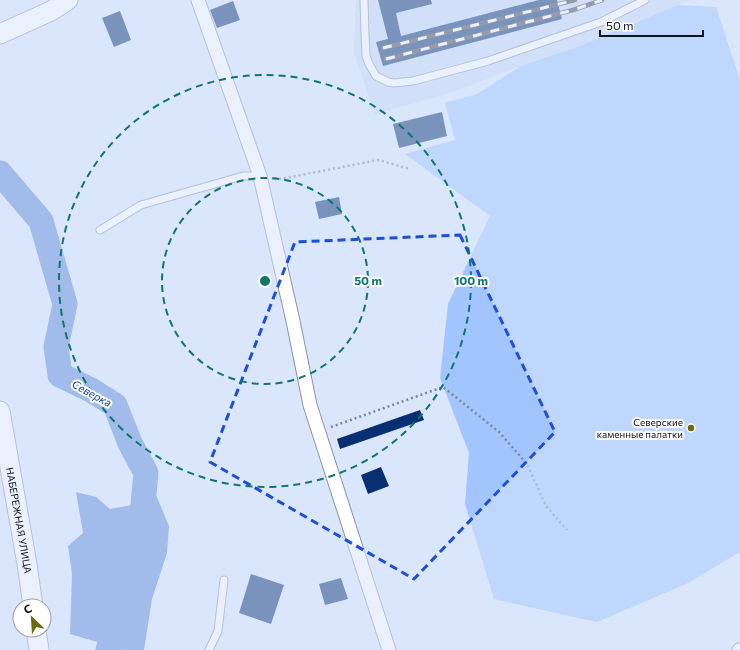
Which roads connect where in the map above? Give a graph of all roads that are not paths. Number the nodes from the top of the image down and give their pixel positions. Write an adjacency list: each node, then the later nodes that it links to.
1 (68, 0): 5 (street)
2 (198, 0): 7 (street)
3 (364, 0): 4 (lane)
4 (645, 0)
5 (48, 6): 6 (street)
6 (0, 34)
7 (260, 176): 8 (lane); 15 (street)
8 (100, 230)
9 (0, 411): 11 (street, НАБЕРЕЖНАЯ УЛИЦА)
10 (224, 580): 14 (lane)
11 (32, 598)
12 (37, 638): 13 (street)
13 (39, 650)
14 (209, 650)
15 (389, 650)

